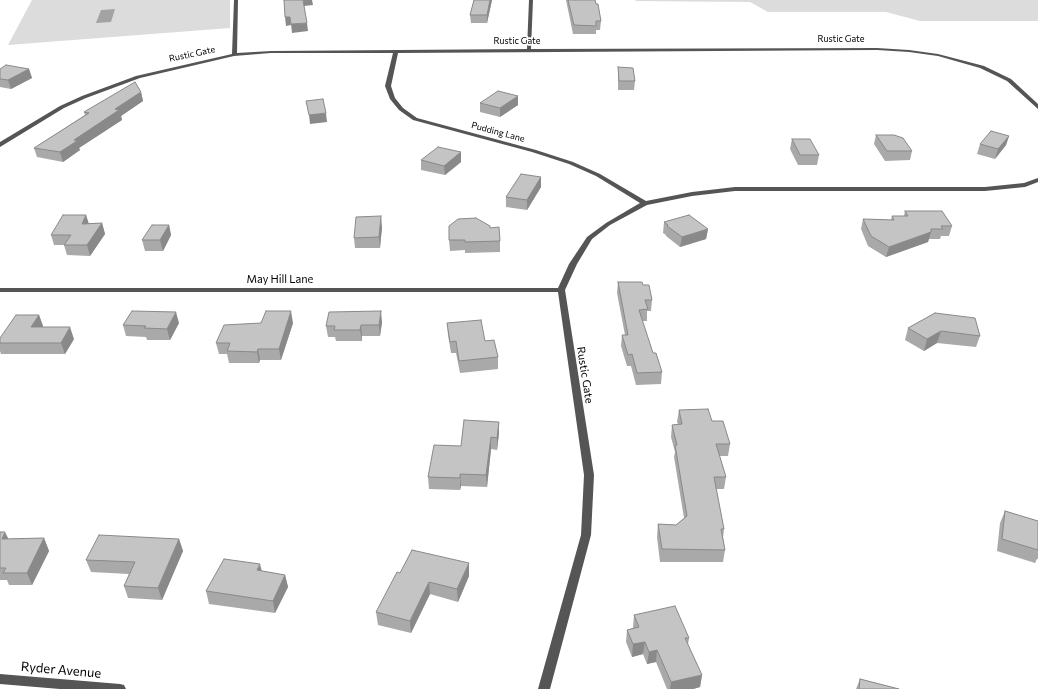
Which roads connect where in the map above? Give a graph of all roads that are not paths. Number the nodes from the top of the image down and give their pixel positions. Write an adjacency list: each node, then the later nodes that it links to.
1 (236, 0): 5 (street)
2 (531, 0): 3 (street)
3 (529, 50): 4 (street, Rustic Gate); 6 (street, Rustic Gate)
4 (396, 52): 5 (street, Rustic Gate); 9 (street, Pudding Lane)
5 (234, 55): 7 (street, Rustic Gate)
6 (1038, 107)
7 (0, 145)
8 (1038, 180): 9 (street)
9 (645, 203): 11 (street)
10 (0, 290): 11 (street, May Hill Lane)
11 (561, 290): 14 (street, Rustic Gate)
12 (0, 679): 13 (street, Ryder Avenue)
13 (120, 689)
14 (544, 689)

